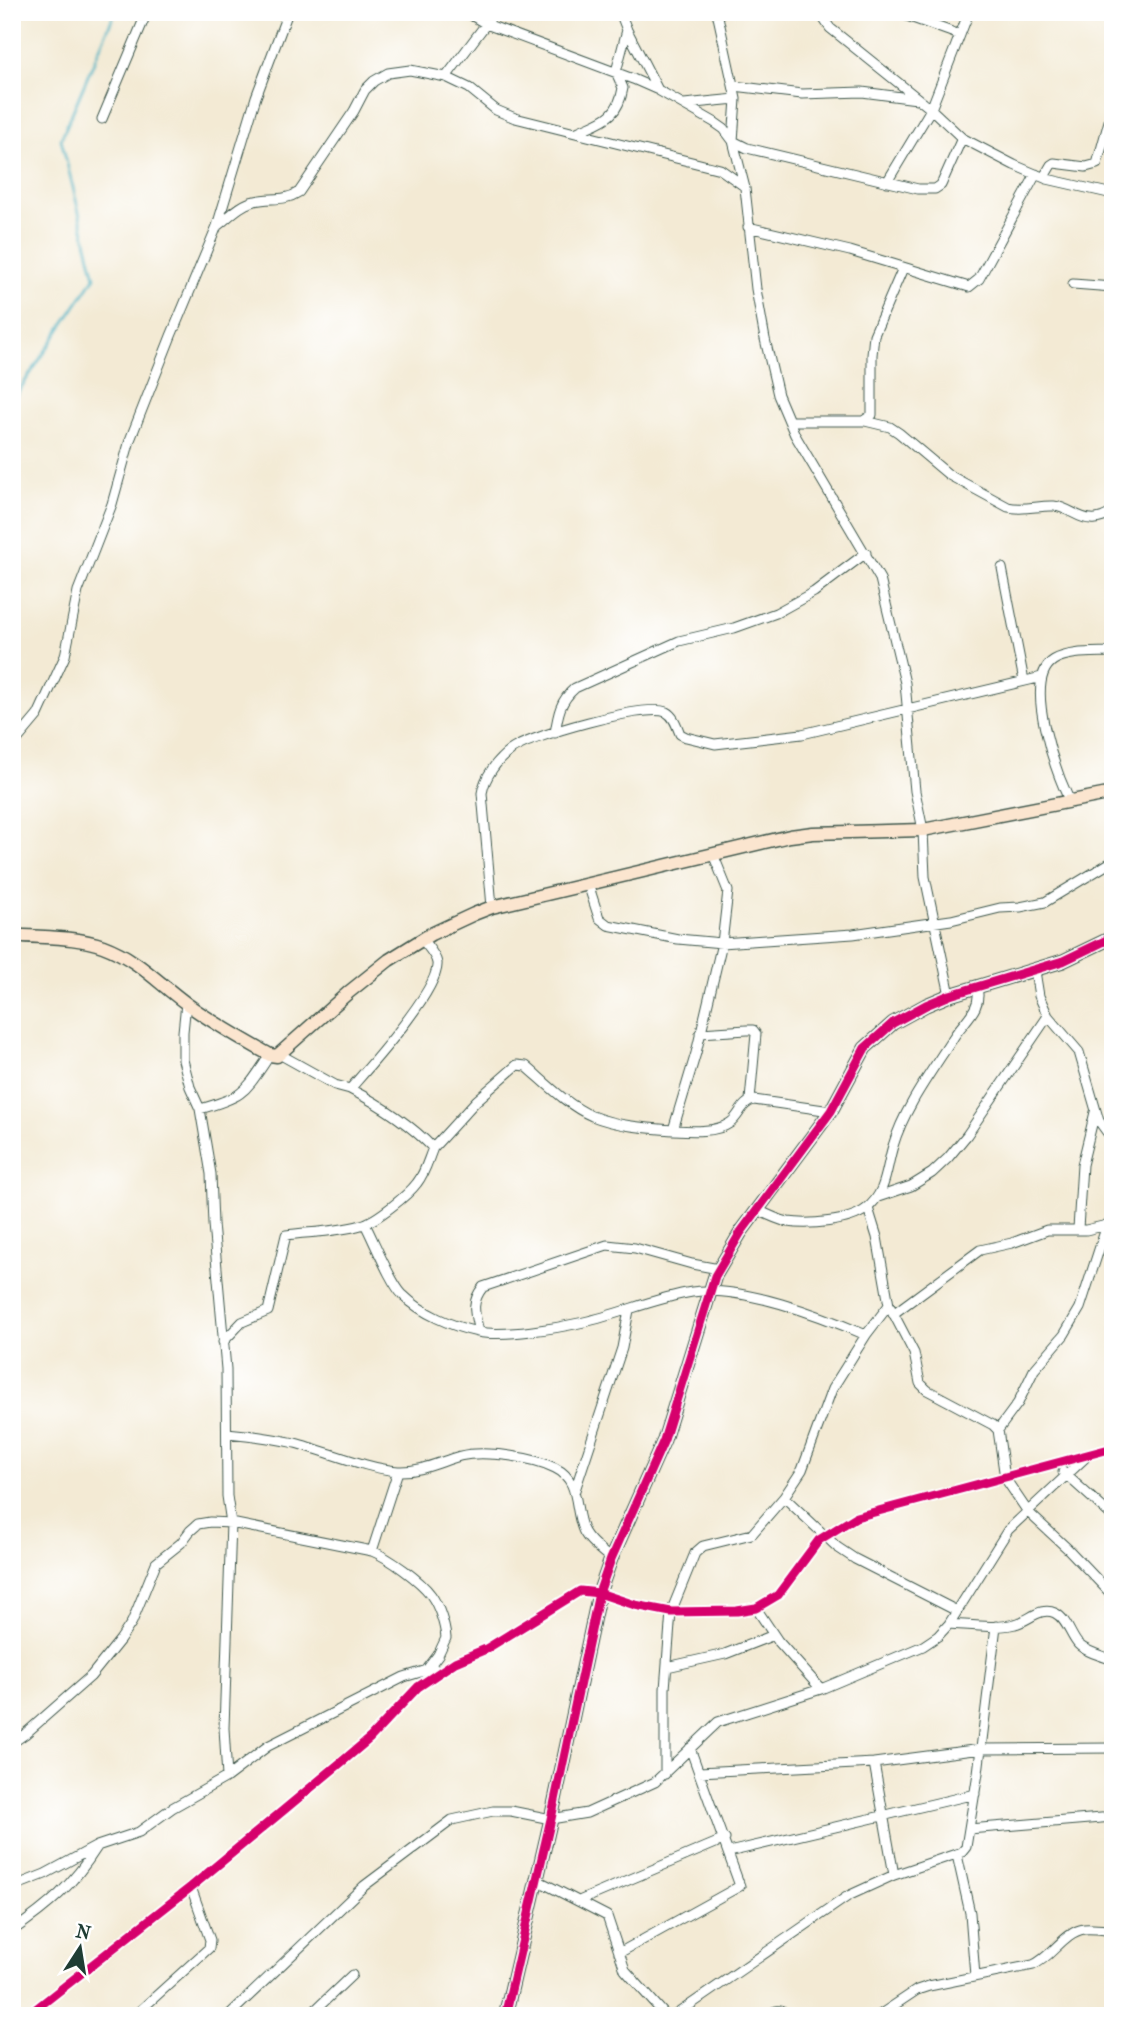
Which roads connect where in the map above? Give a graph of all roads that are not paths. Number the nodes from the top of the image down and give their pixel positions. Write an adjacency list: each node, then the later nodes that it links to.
1 (148, 12): 22 (street)
2 (288, 12): 30 (street)
3 (466, 12): 10 (street)
4 (495, 12): 10 (street)
5 (620, 12): 11 (street)
6 (717, 12): 15 (street)
7 (819, 12): 18 (street)
8 (895, 12): 12 (street)
9 (969, 12): 12 (street)
10 (486, 24): 13 (street); 14 (street)
11 (626, 30): 13 (street); 16 (street)
12 (960, 35): 21 (street)
13 (616, 72): 16 (street); 23 (street)
14 (446, 77): 23 (street); 30 (street)
15 (734, 86): 17 (street); 18 (street)
16 (658, 90): 19 (street)
17 (736, 99): 19 (street); 25 (street)
18 (917, 100): 21 (street)
19 (684, 104): 25 (street)
20 (1113, 107): 26 (street)
21 (931, 109): 24 (street); 27 (street)
22 (102, 119)
23 (577, 132): 28 (street)
24 (962, 138): 26 (street); 27 (street)
25 (733, 141): 27 (street); 28 (street)
26 (1040, 176): 29 (street); 32 (street)
27 (887, 182)
28 (745, 188): 31 (street)
29 (1113, 194)
30 (217, 226): 45 (street)
31 (748, 227): 32 (street); 35 (street)
32 (903, 268): 36 (street)
33 (1073, 284): 34 (street)
34 (1113, 287)
35 (789, 421): 36 (street); 38 (street)
36 (865, 421): 37 (street)
37 (1113, 512)
38 (866, 553): 43 (street); 44 (street)
39 (1002, 568): 42 (street)
40 (1113, 652): 41 (street)
41 (1041, 677): 42 (street); 47 (street)
42 (1024, 681): 43 (street)
43 (908, 708): 44 (street); 48 (street)
44 (555, 733): 52 (street)
45 (12, 746)
46 (1113, 793): 47 (street)
47 (1070, 802): 48 (street)
48 (923, 830): 49 (street); 53 (street)
49 (713, 854): 51 (street); 57 (street)
50 (1113, 861): 53 (street)
51 (588, 884): 52 (street); 57 (street)
52 (492, 907): 56 (street)
53 (936, 922): 57 (street); 60 (street)
54 (12, 935): 61 (street)
55 (1113, 937): 58 (street)
56 (422, 939): 64 (street); 65 (street)
57 (722, 943): 63 (street)
58 (1035, 971): 59 (street); 62 (street)
59 (977, 988): 60 (street); 73 (street)
60 (950, 995): 69 (street)
61 (186, 1003): 64 (street); 67 (street)
62 (1048, 1016): 68 (street); 73 (street)
63 (700, 1033): 66 (street); 70 (street)
64 (275, 1055): 65 (street); 67 (street)
65 (350, 1089): 72 (street)
66 (750, 1100): 69 (street); 70 (street)
67 (200, 1109): 85 (street)
68 (1095, 1110): 71 (street); 78 (street)
69 (831, 1111): 75 (street)
70 (673, 1130): 72 (street)
71 (1113, 1135)
72 (433, 1148): 77 (street)
73 (878, 1197): 74 (street)
74 (868, 1208): 75 (street); 82 (street)
75 (758, 1210): 79 (street)
76 (1110, 1221): 78 (street); 86 (street)
77 (365, 1224): 83 (street); 85 (street)
78 (1078, 1229): 82 (street)
79 (719, 1269): 80 (street); 83 (street)
80 (710, 1291): 81 (street); 84 (street); 101 (street)
81 (629, 1310): 83 (street); 94 (street)
82 (891, 1310): 84 (street); 86 (street)
83 (480, 1332)
84 (866, 1335): 95 (street)
85 (223, 1342): 87 (street)
86 (998, 1430): 93 (street)
87 (227, 1433): 91 (street); 98 (street)
88 (1113, 1448): 89 (street)
89 (1086, 1456): 90 (street); 92 (street)
90 (1053, 1465): 92 (street); 93 (street)
91 (398, 1471): 94 (street); 100 (street)
92 (1066, 1475): 96 (street); 97 (street)
93 (1005, 1478): 96 (street); 99 (street)
94 (575, 1490): 101 (street)
95 (784, 1497): 99 (street); 106 (street)
96 (1028, 1512): 103 (street); 105 (street)
97 (1113, 1517)
98 (231, 1523): 100 (street); 115 (street); 122 (street)
99 (823, 1537): 104 (street); 105 (street)
100 (372, 1551): 112 (street)
101 (611, 1559): 102 (street)
102 (599, 1593): 106 (street); 113 (street); 126 (street)
103 (1113, 1596)
104 (756, 1608): 106 (street); 109 (street)
105 (957, 1611): 107 (street)
106 (671, 1612): 111 (street)
107 (949, 1624): 108 (street); 114 (street)
108 (996, 1626): 110 (street); 118 (street)
109 (774, 1635): 111 (street); 114 (street)
110 (1113, 1660)
111 (667, 1667): 121 (street)
112 (428, 1668): 113 (street); 122 (street)
113 (444, 1668): 134 (street)
114 (821, 1689): 116 (street)
115 (12, 1743)
116 (690, 1748): 120 (street); 121 (street)
117 (1113, 1748): 118 (street)
118 (981, 1749): 119 (street); 123 (street)
119 (874, 1763): 120 (street); 124 (street)
120 (699, 1772): 128 (street)
121 (665, 1774): 126 (street)
122 (227, 1777): 129 (street)
123 (975, 1794): 124 (street); 127 (street)
124 (883, 1817): 130 (street); 132 (street)
125 (1113, 1817): 127 (street)
126 (551, 1819): 133 (street); 144 (street)
127 (969, 1829): 131 (street)
128 (725, 1839): 130 (street); 136 (street)
129 (97, 1846): 135 (street); 137 (street)
130 (729, 1852): 139 (street)
131 (957, 1855): 132 (street); 141 (street)
132 (894, 1875): 148 (street)
133 (537, 1880): 136 (street); 146 (street)
134 (191, 1886): 142 (street); 143 (street)
135 (12, 1887)
136 (579, 1901): 139 (street)
137 (12, 1931)
138 (1113, 1931): 141 (street)
139 (619, 1953): 147 (street)
140 (352, 1975): 145 (street)
141 (975, 1976): 151 (street)
142 (27, 2016)
143 (134, 2016)
144 (228, 2016)
145 (309, 2016)
146 (505, 2016)
147 (666, 2016)
148 (674, 2016)
149 (766, 2016): 150 (street)
150 (789, 2016)
151 (878, 2016)

